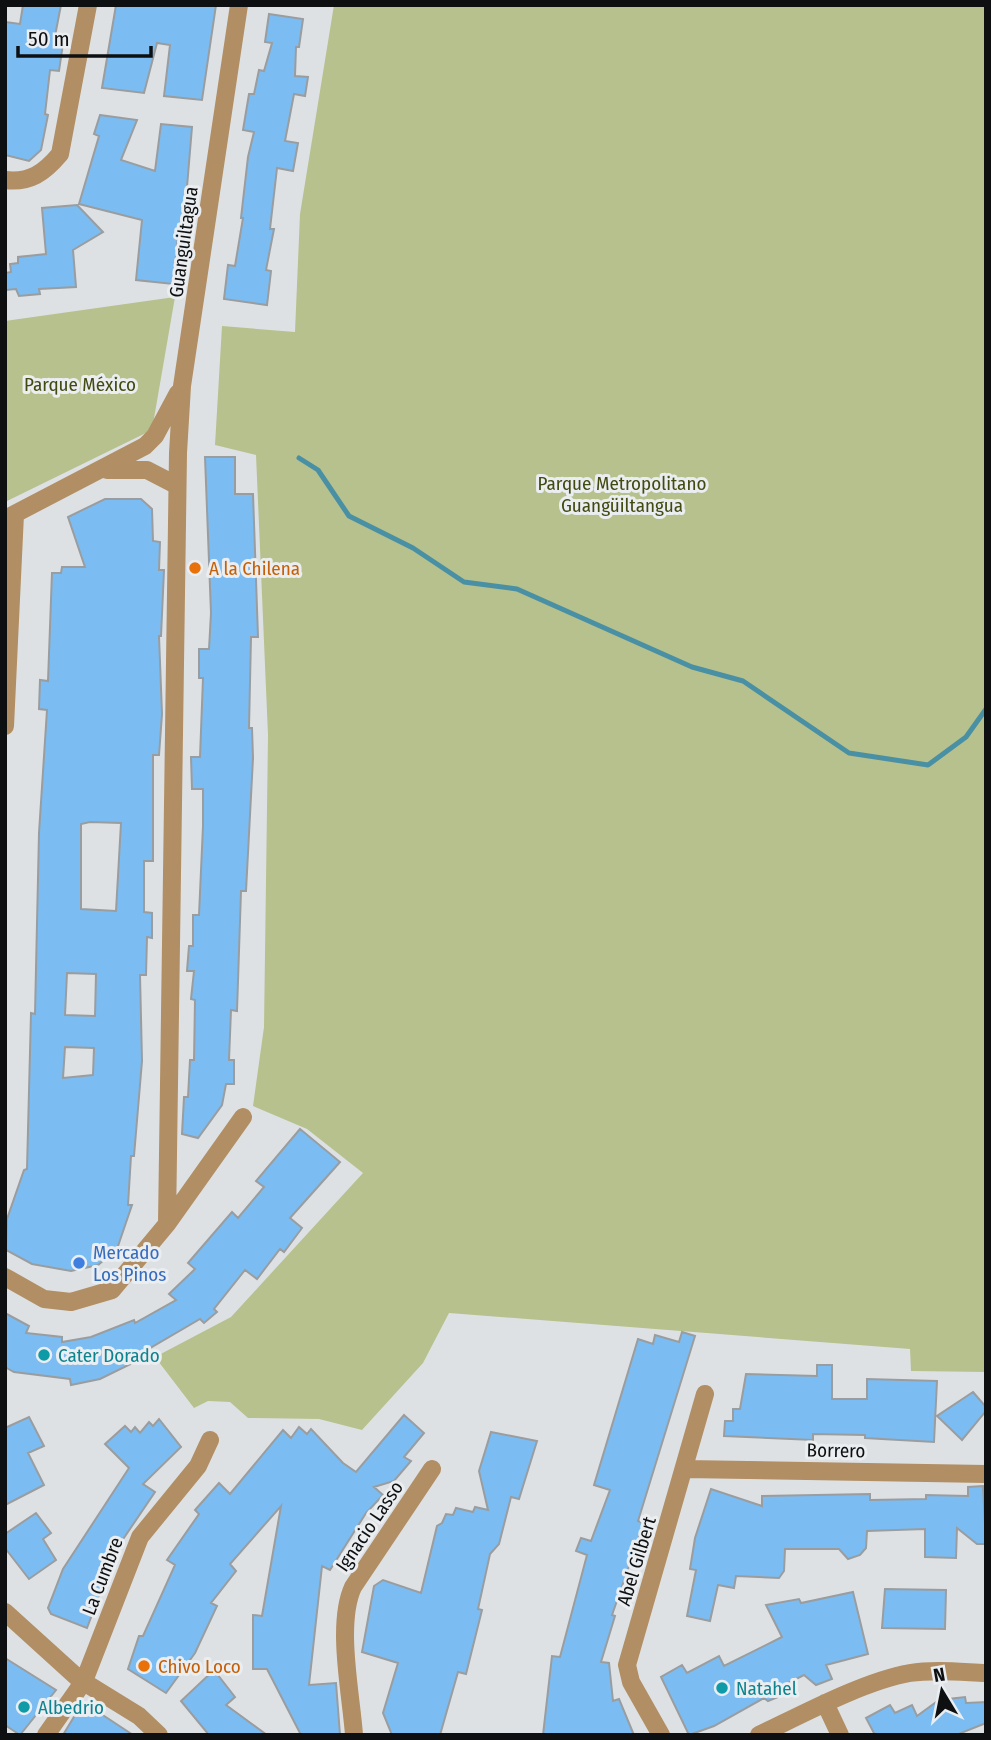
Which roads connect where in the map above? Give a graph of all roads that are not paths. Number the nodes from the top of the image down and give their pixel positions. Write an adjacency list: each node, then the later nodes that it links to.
1 (88, 5): 3 (street)
2 (239, 5): 4 (street, Guanguiltagua)
3 (5, 180)
4 (182, 386): 5 (street); 6 (street, Guanguiltagua)
5 (102, 471): 6 (street); 7 (street)
6 (176, 485): 10 (street, Guanguiltagua)
7 (10, 516): 8 (street)
8 (5, 726)
9 (243, 1117): 10 (street)
10 (167, 1224): 11 (street)
11 (5, 1277)
12 (705, 1394): 15 (street, Abel Gilbert)
13 (210, 1440): 19 (street, La Cumbre)
14 (432, 1469): 23 (street, Ignacio Lasso)
15 (685, 1469): 16 (street, Borrero); 24 (street, Abel Gilbert)
16 (986, 1474)
17 (5, 1612): 19 (street)
18 (986, 1673): 20 (street)
19 (84, 1681): 21 (street, La Cumbre); 22 (street)
20 (825, 1703): 25 (street); 26 (street)
21 (46, 1735)
22 (159, 1735)
23 (354, 1735)
24 (660, 1735)
25 (759, 1735)
26 (840, 1735)

